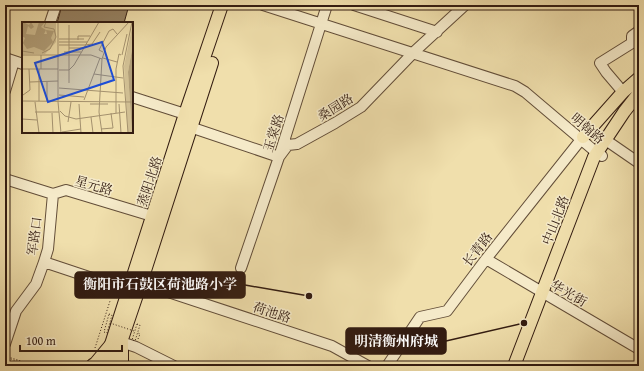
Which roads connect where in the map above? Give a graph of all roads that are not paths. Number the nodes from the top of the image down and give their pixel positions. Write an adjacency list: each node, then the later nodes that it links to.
1 (56, 5): 9 (street)
2 (222, 5): 21 (main road, 蒸阳北路)
3 (230, 5): 22 (main road, 蒸阳北路)
4 (263, 5): 10 (street, 明翰路)
5 (273, 5): 10 (street, 明翰路)
6 (327, 5): 10 (street, 玉棠路)
7 (354, 5): 12 (street)
8 (465, 5): 12 (street, 桑园路)
9 (50, 22)
10 (322, 22): 13 (street, 明翰路); 26 (street, 玉棠路)
11 (639, 31): 17 (street)
12 (437, 32): 13 (street, 桑园路)
13 (414, 52): 23 (street, 明翰路); 26 (street, 桑园路)
14 (14, 61): 16 (street)
15 (639, 78): 17 (main road)
16 (5, 92)
17 (623, 92): 23 (main road)
18 (639, 94): 25 (main road, 中山北路)
19 (133, 97): 21 (street)
20 (639, 101): 24 (main road, 中山北路)
21 (186, 114): 30 (main road, 蒸阳北路)
22 (190, 127): 26 (street); 34 (main road, 蒸阳北路)
23 (582, 138): 25 (street, 明翰路); 31 (street, 长青路)
24 (610, 143): 25 (main road, 中山北路); 27 (street)
25 (599, 153): 36 (main road, 中山北路)
26 (279, 157): 33 (street, 玉棠路)
27 (639, 163)
28 (5, 179): 29 (street, 星元路)
29 (53, 194): 30 (street, 星元路); 32 (street, 军路口)
30 (152, 216): 35 (main road, 蒸阳北路)
31 (486, 259): 36 (street, 华光街); 46 (street, 长青路)
32 (44, 262): 35 (street); 37 (street, 军路口)
33 (241, 268)
34 (141, 283): 38 (main road, 蒸阳北路); 45 (street, 荷池路)
35 (128, 290): 38 (main road, 蒸阳北路)
36 (545, 294): 39 (street, 华光街); 47 (main road, 中山北路); 48 (main road, 中山北路)
37 (5, 344)
38 (116, 344): 40 (highway); 41 (main road, 蒸阳北路); 42 (main road, 蒸阳北路); 43 (highway); 44 (street)
39 (639, 349)
40 (93, 366)
41 (104, 366)
42 (114, 366)
43 (121, 366)
44 (174, 366)
45 (368, 366)
46 (386, 366)
47 (514, 366)
48 (520, 366)

